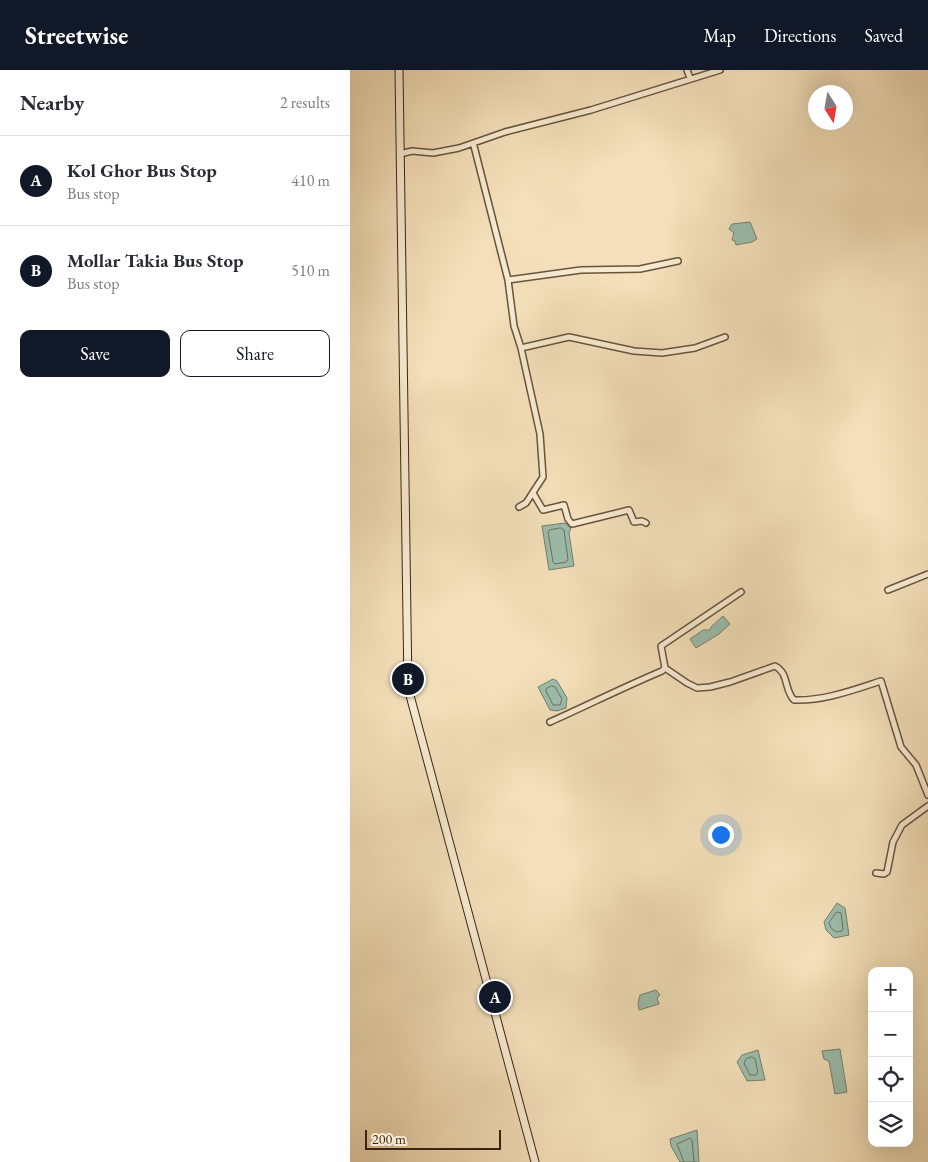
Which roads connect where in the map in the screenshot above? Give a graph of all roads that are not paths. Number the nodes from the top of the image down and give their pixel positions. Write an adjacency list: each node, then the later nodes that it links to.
1 (399, 70): 6 (main road)
2 (687, 70): 4 (street)
3 (720, 70): 4 (street)
4 (690, 78): 6 (street)
5 (474, 146): 8 (street)
6 (400, 154): 22 (main road)
7 (678, 261): 8 (street)
8 (508, 280): 10 (street)
9 (726, 337): 10 (street)
10 (521, 348): 11 (street)
11 (533, 494): 12 (street); 13 (street)
12 (519, 507)
13 (646, 523)
14 (928, 574): 15 (street)
15 (888, 590)
16 (741, 592): 17 (street)
17 (665, 668): 18 (street); 19 (street)
18 (550, 722)
19 (928, 795)
20 (928, 806): 21 (street)
21 (876, 874)
22 (535, 1162)

